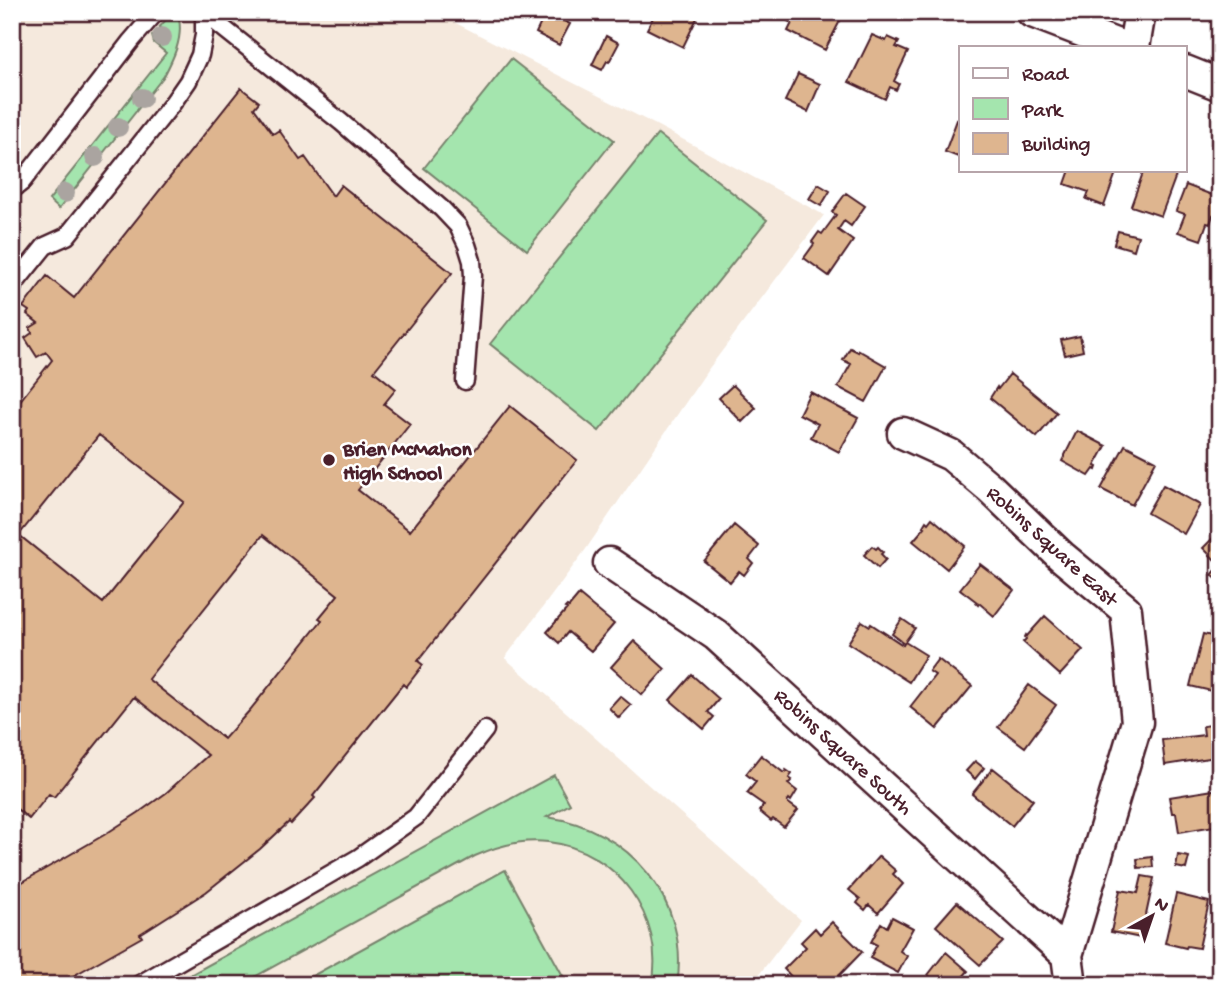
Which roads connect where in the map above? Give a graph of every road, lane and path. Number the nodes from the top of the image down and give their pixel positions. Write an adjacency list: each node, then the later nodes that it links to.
1 (156, 12): 9 (lane)
2 (204, 12): 10 (lane); 11 (lane)
3 (1032, 12): 5 (street)
4 (1140, 12): 6 (street)
5 (1120, 46)
6 (1134, 46)
7 (1186, 71): 8 (street)
8 (1220, 85)
9 (12, 190)
10 (12, 287)
11 (465, 381)
12 (903, 433): 15 (street, Robins Square East)
13 (609, 563): 15 (street, Robins Square South)
14 (485, 730): 16 (lane)
15 (1068, 955): 17 (street, Robins Square East)
16 (138, 985)
17 (1070, 985)

